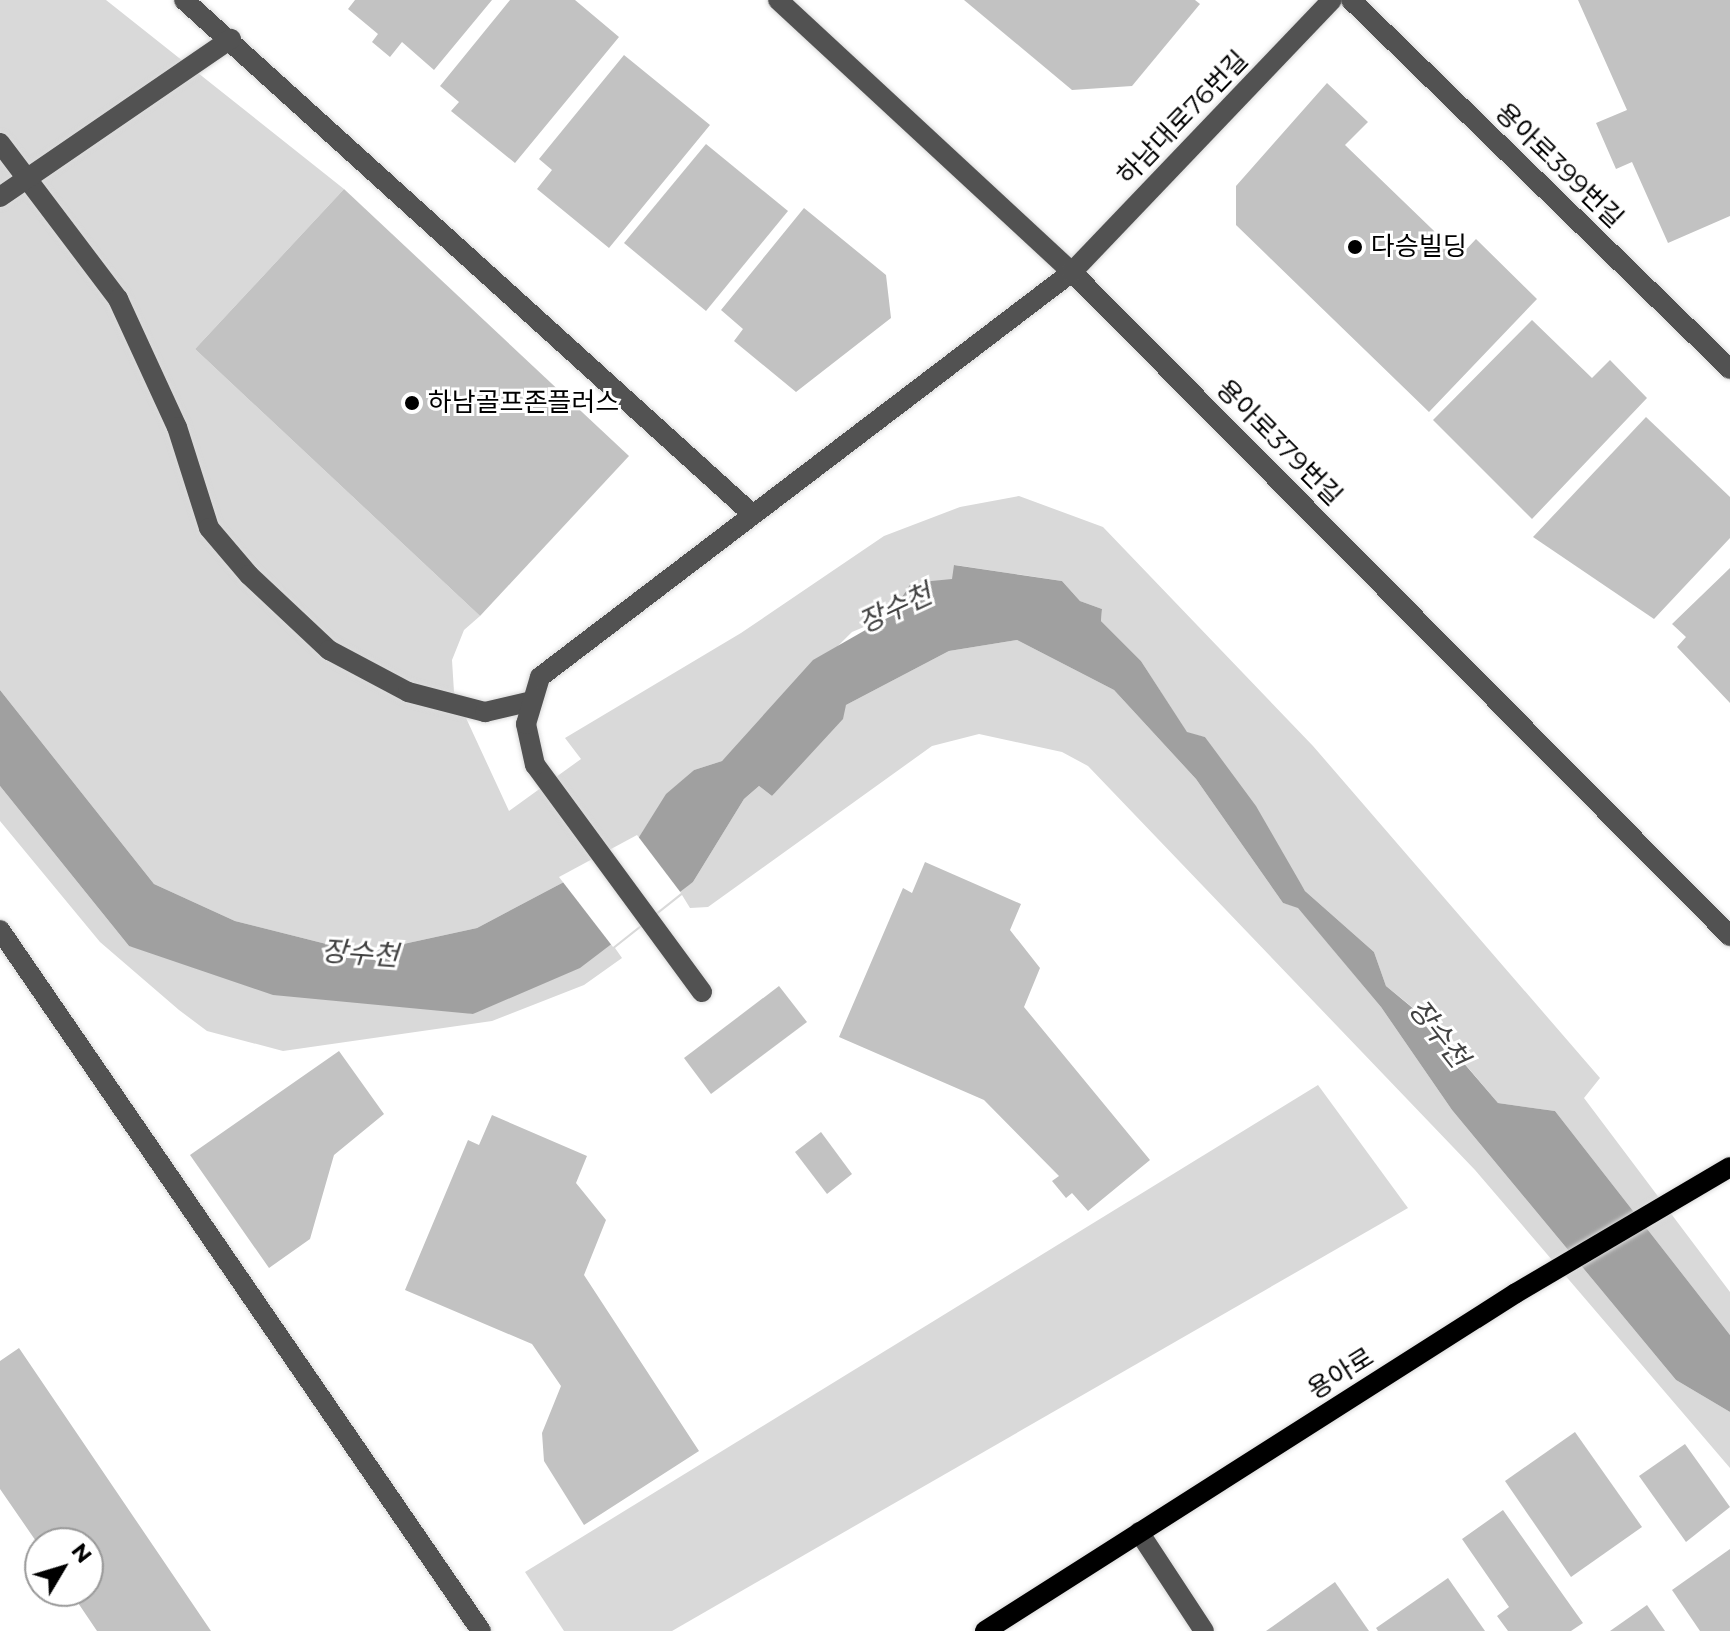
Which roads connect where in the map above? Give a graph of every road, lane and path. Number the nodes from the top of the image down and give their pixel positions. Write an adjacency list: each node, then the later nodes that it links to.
1 (184, 0): 5 (street)
2 (778, 0): 9 (street, 용아로379번길)
3 (1332, 0): 9 (street, 하남대로76번길)
4 (1351, 0): 10 (street, 용아로399번길)
5 (231, 39): 7 (street); 11 (street)
6 (0, 143): 7 (street)
7 (33, 177): 8 (street); 12 (street)
8 (0, 197)
9 (1072, 272): 11 (street, 하남대로76번길); 14 (street, 용아로379번길)
10 (1730, 369)
11 (752, 514): 12 (street, 하남대로76번길)
12 (528, 702): 15 (street)
13 (0, 930): 18 (street)
14 (1730, 936)
15 (702, 992)
16 (1730, 1167): 17 (main road, 용아로)
17 (1139, 1532): 19 (main road, 용아로); 20 (street)
18 (481, 1631)
19 (985, 1631)
20 (1204, 1631)

